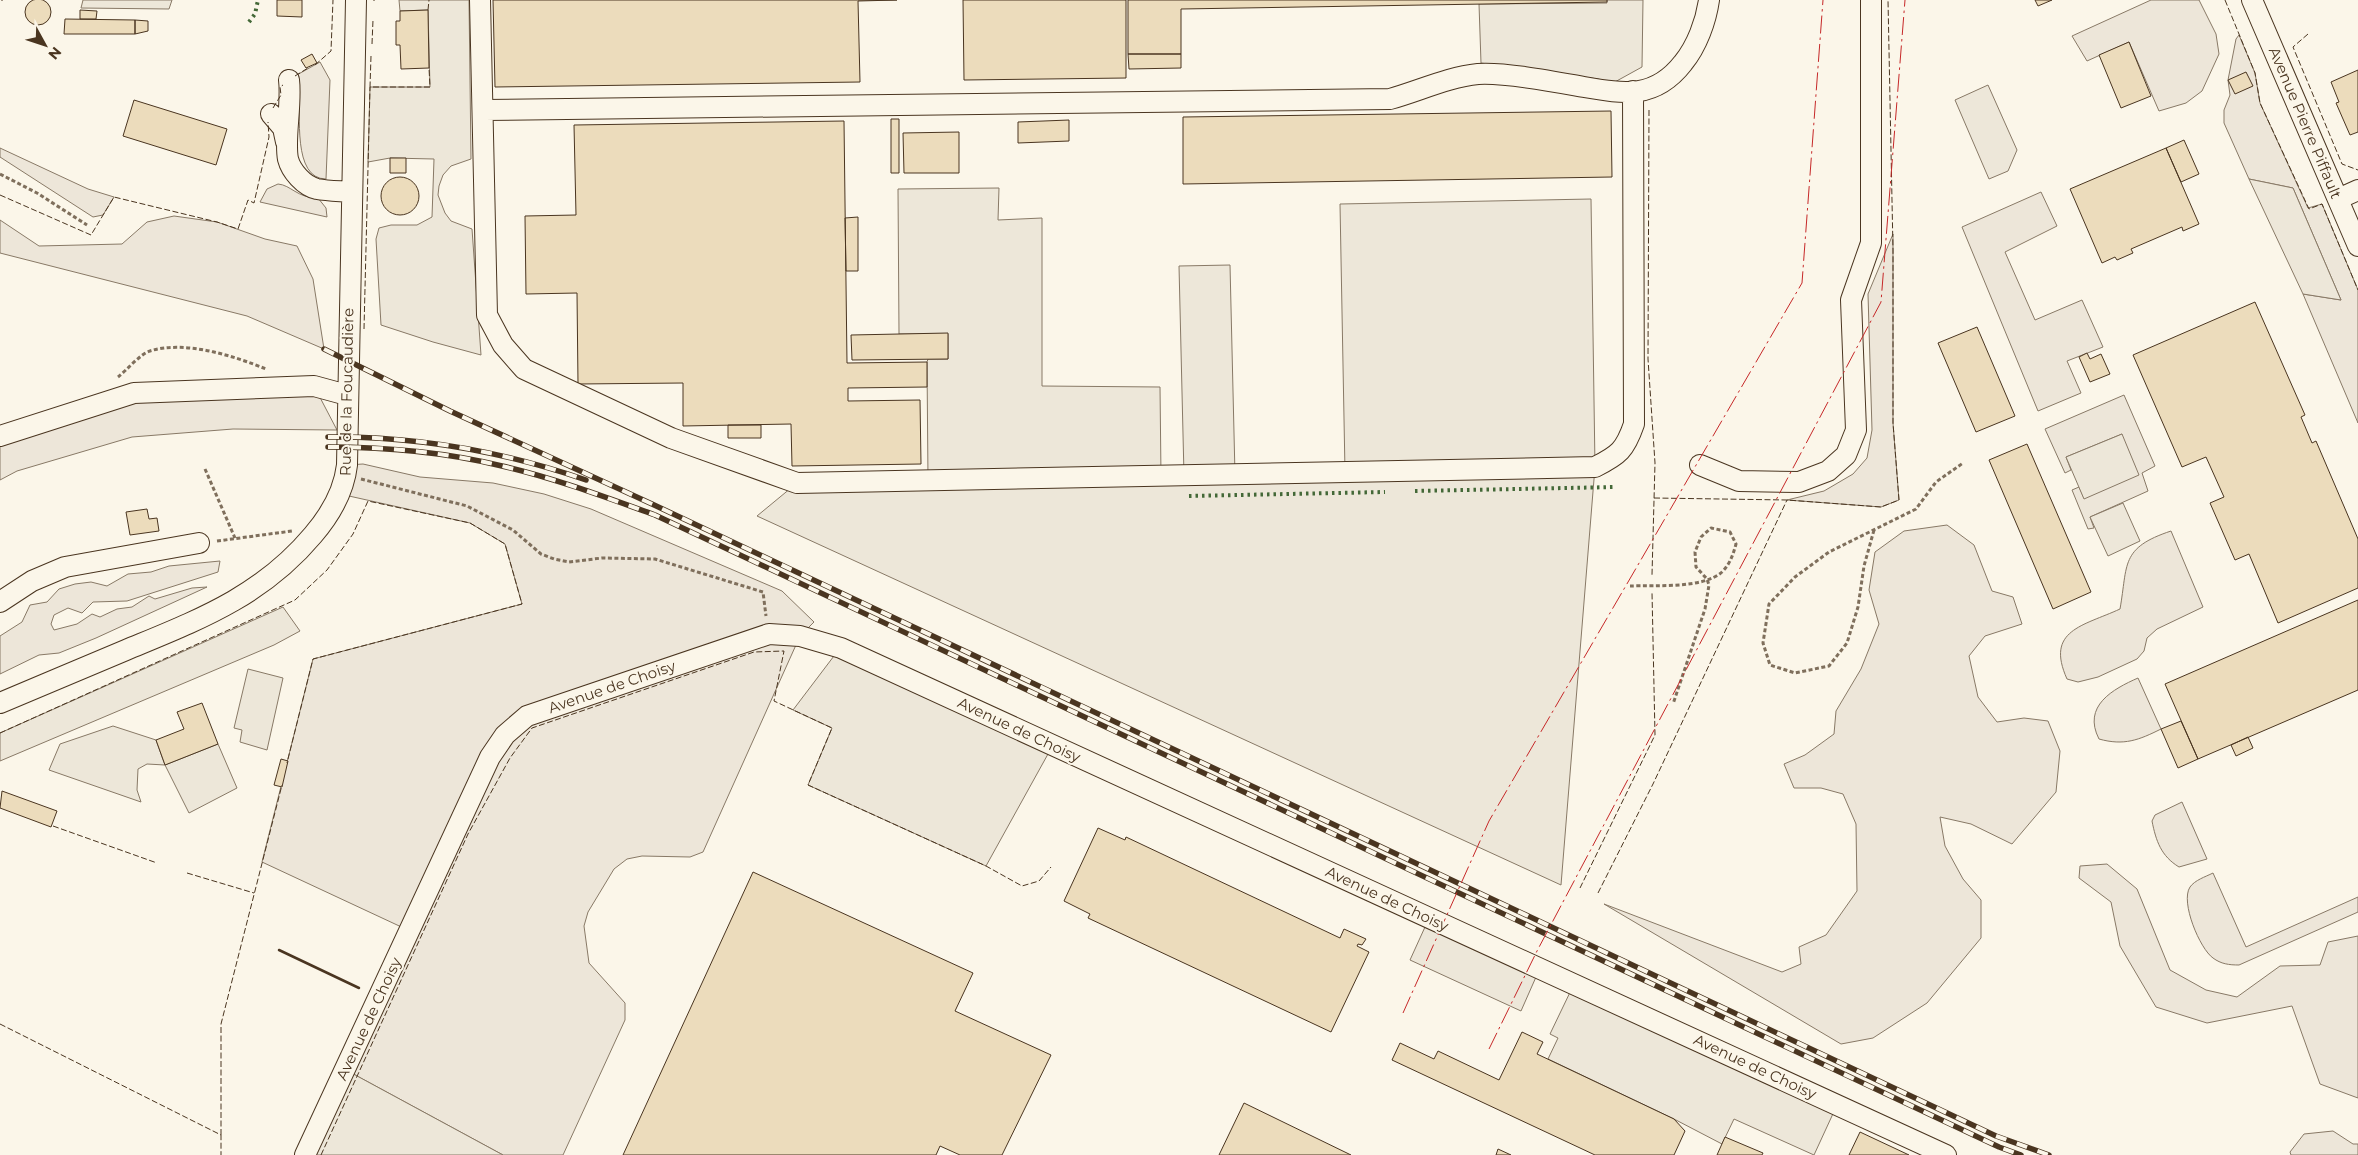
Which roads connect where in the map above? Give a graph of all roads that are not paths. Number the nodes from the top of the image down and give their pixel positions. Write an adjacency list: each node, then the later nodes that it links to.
1 (356, 0): 12 (street, Rue de la Foucaudière)
2 (480, 0): 8 (street)
3 (1709, 0): 7 (street)
4 (1871, 0): 17 (street)
5 (2252, 0): 13 (street, Avenue Pierre Piffault)
6 (289, 80): 10 (street)
7 (1633, 91): 8 (street); 8 (street)
8 (484, 110)
9 (271, 114): 10 (street)
10 (288, 158): 12 (street)
11 (2358, 190): 13 (street)
12 (352, 192): 15 (street, Rue de la Foucaudière)
13 (2338, 199): 14 (street, Avenue Pierre Piffault)
14 (2358, 246)
15 (347, 395): 16 (street); 20 (street, Rue de la Foucaudière)
16 (0, 436)
17 (1700, 465)
18 (199, 543): 19 (street)
19 (0, 602)
20 (0, 703)
21 (305, 1155): 22 (street, Avenue de Choisy)
22 (1946, 1155)

